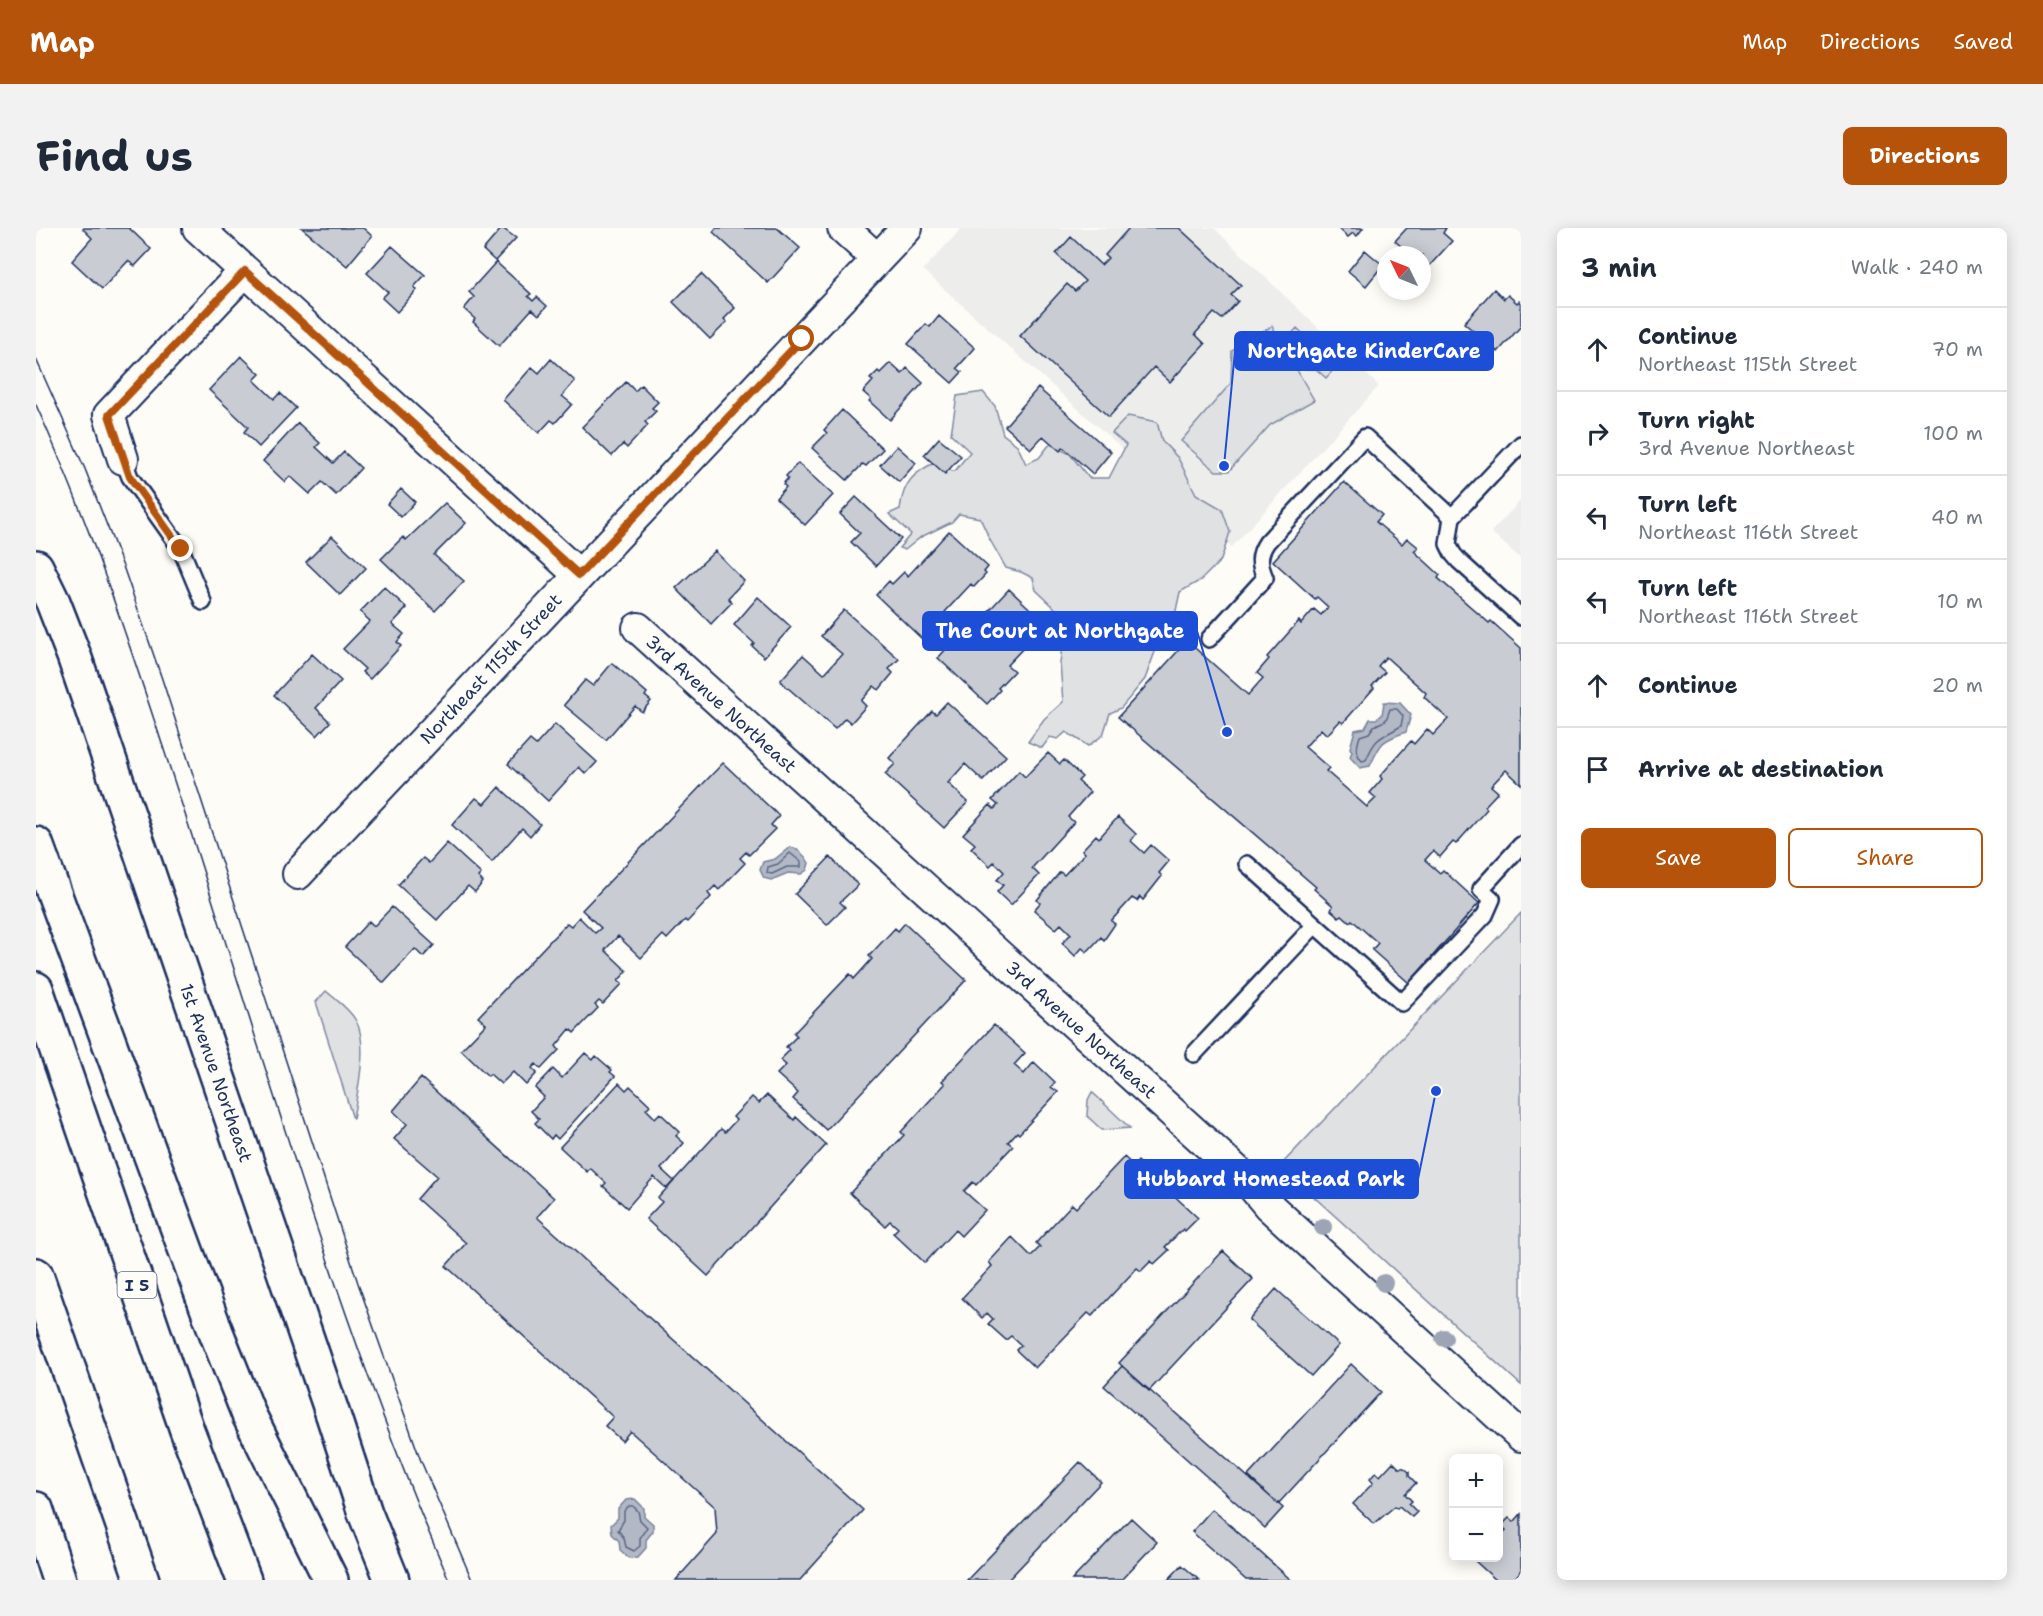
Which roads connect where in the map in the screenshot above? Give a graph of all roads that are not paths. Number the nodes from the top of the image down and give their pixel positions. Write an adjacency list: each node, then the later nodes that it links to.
1 (198, 228): 5 (street)
2 (843, 228): 4 (street)
3 (907, 228): 4 (street, Northeast 115th Street)
4 (877, 259): 10 (street, Northeast 115th Street)
5 (245, 271): 7 (street); 10 (street)
6 (1521, 444): 8 (lane)
7 (123, 459): 11 (lane)
8 (1452, 517): 12 (lane); 14 (lane)
9 (36, 567): 31 (main road, 1st Avenue Northeast)
10 (579, 575): 18 (street, Northeast 115th Street)
11 (203, 602)
12 (1521, 617)
13 (638, 628): 24 (street, 3rd Avenue Northeast)
14 (1209, 639)
15 (36, 844): 23 (main road)
16 (1521, 845): 19 (lane)
17 (1247, 864): 19 (lane)
18 (298, 874)
19 (1315, 925): 21 (lane)
20 (36, 989): 28 (main road, I 5)
21 (1194, 1054)
22 (36, 1275): 27 (main road)
23 (249, 1415): 29 (main road); 30 (main road)
24 (1521, 1436)
25 (36, 1509): 26 (main road)
26 (59, 1580)
27 (142, 1580)
28 (244, 1580)
29 (307, 1580)
30 (331, 1580)
31 (392, 1580)

